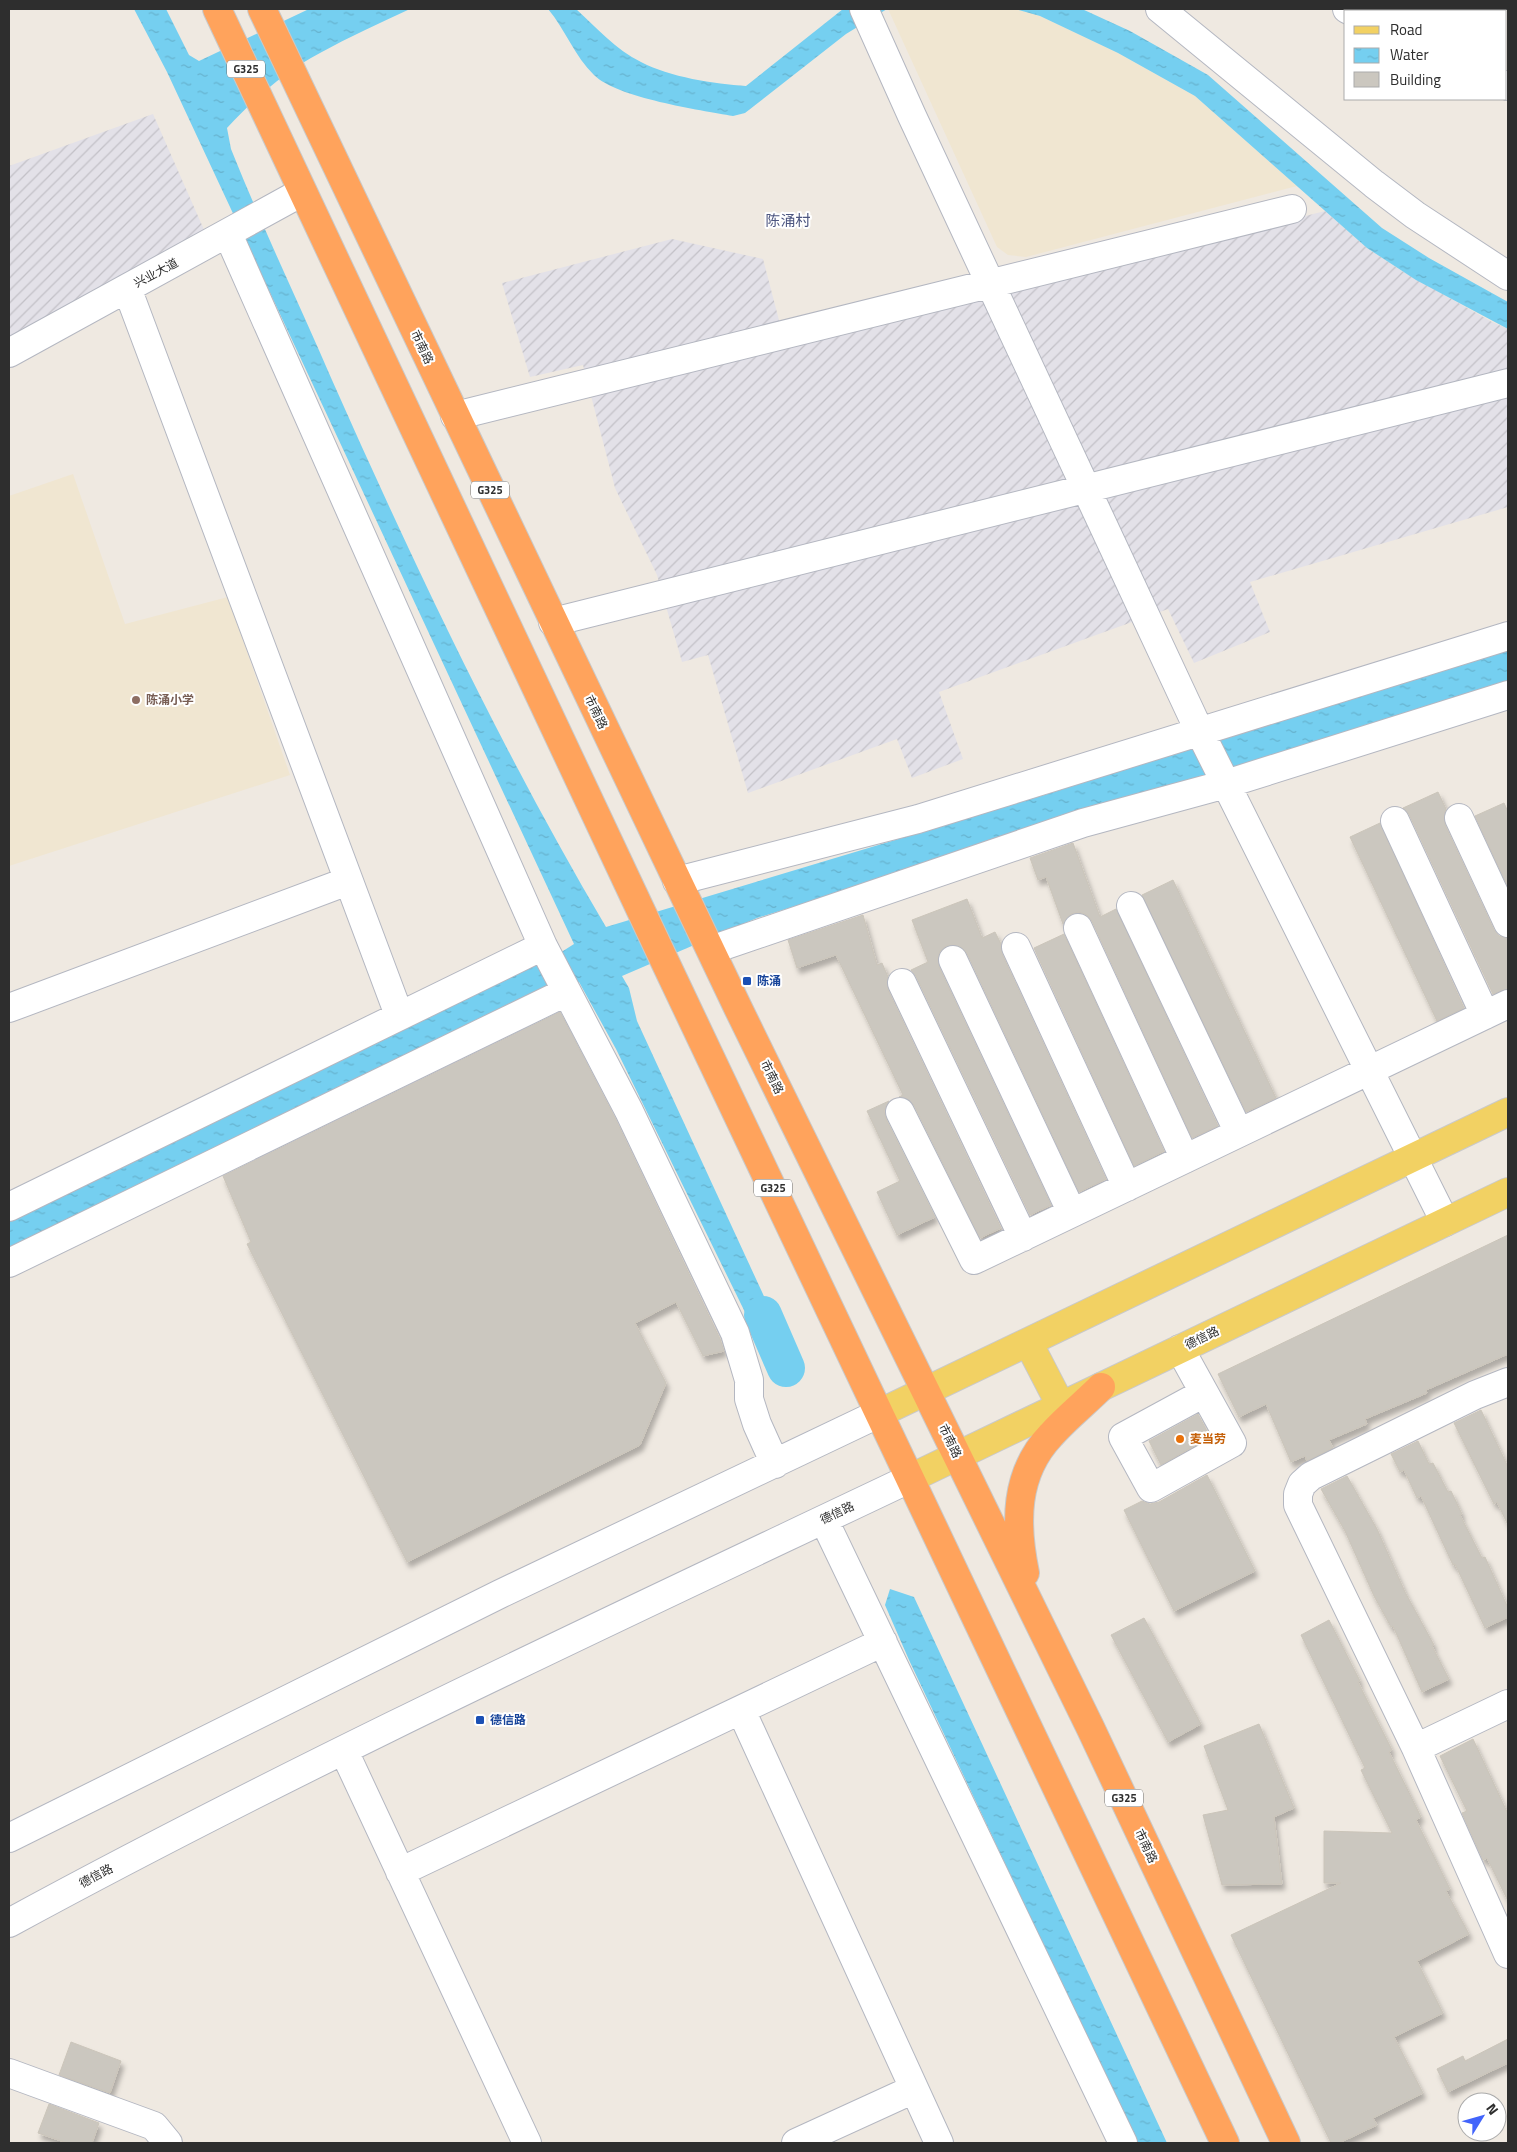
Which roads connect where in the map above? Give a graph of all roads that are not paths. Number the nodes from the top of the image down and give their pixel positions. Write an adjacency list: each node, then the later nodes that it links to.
1 (1160, 9): 8 (street)
2 (262, 10): 13 (highway, 市南路 / G325)
3 (222, 19): 5 (highway, G325)
4 (869, 20): 9 (street)
5 (302, 192): 7 (street, 兴业大道); 56 (highway, G325)
6 (1292, 209): 9 (street)
7 (232, 231): 10 (street, 兴业大道); 29 (street)
8 (1508, 276)
9 (990, 284): 13 (street); 14 (street)
10 (127, 288): 11 (street, 兴业大道); 22 (street)
11 (9, 353)
12 (1508, 383): 14 (street)
13 (455, 416): 15 (highway, 市南路 / G325)
14 (1086, 489): 15 (street); 18 (street)
15 (554, 622): 23 (highway, 市南路 / G325)
16 (1508, 636): 18 (street)
17 (1508, 695): 19 (street)
18 (1202, 736): 19 (street); 23 (street)
19 (1224, 781): 28 (street); 36 (street)
20 (1458, 818): 25 (street)
21 (1395, 822): 34 (street)
22 (348, 881): 33 (street); 35 (street)
23 (679, 886): 28 (highway, 市南路 / G325)
24 (1131, 906): 39 (street)
25 (1508, 923)
26 (1078, 928): 41 (street)
27 (1016, 946): 42 (street)
28 (709, 948): 53 (highway, 市南路 / G325)
29 (545, 951): 32 (street); 35 (street)
30 (953, 960): 45 (street)
31 (902, 983): 47 (street)
32 (564, 988): 48 (street); 58 (street)
33 (9, 1008)
34 (1497, 1009): 36 (street)
35 (399, 1015): 44 (street)
36 (1369, 1071): 39 (street); 40 (street)
37 (900, 1112): 47 (street)
38 (1508, 1112): 40 (main road)
39 (1238, 1133): 41 (street)
40 (1412, 1158): 46 (street); 49 (main road)
41 (1185, 1159): 42 (street)
42 (1127, 1187): 45 (street)
43 (1508, 1192): 46 (main road, 德信路)
44 (9, 1207)
45 (1072, 1213): 47 (street)
46 (1445, 1222): 50 (main road, 德信路)
47 (1023, 1237)
48 (9, 1263)
49 (1028, 1342): 53 (main road); 55 (main road)
50 (1180, 1349): 52 (main road, 德信路); 54 (street)
51 (1508, 1382): 65 (street)
52 (1101, 1387): 55 (main road, 德信路); 61 (highway)
53 (926, 1390): 56 (main road); 57 (highway, 市南路 / G325)
54 (1204, 1393)
55 (1060, 1406): 57 (main road, 德信路)
56 (880, 1413): 58 (street); 59 (highway, G325)
57 (957, 1456): 59 (main road, 德信路); 61 (highway, 市南路 / G325)
58 (775, 1464): 67 (street)
59 (911, 1478): 60 (street, 德信路); 78 (highway, G325)
60 (824, 1520): 62 (street); 66 (street, 德信路)
61 (1033, 1611): 79 (highway, 市南路 / G325)
62 (882, 1642): 64 (street); 77 (street)
63 (1508, 1704): 65 (street)
64 (741, 1710): 68 (street); 72 (street)
65 (1416, 1748): 70 (street)
66 (344, 1751): 68 (street); 69 (street, 德信路)
67 (9, 1838)
68 (400, 1872): 74 (street)
69 (9, 1923)
70 (1508, 1954)
71 (11, 2082): 73 (street)
72 (914, 2089): 75 (street); 76 (street)
73 (168, 2143)
74 (527, 2143)
75 (796, 2143)
76 (938, 2143)
77 (1123, 2143)
78 (1225, 2143)
79 (1286, 2143)

